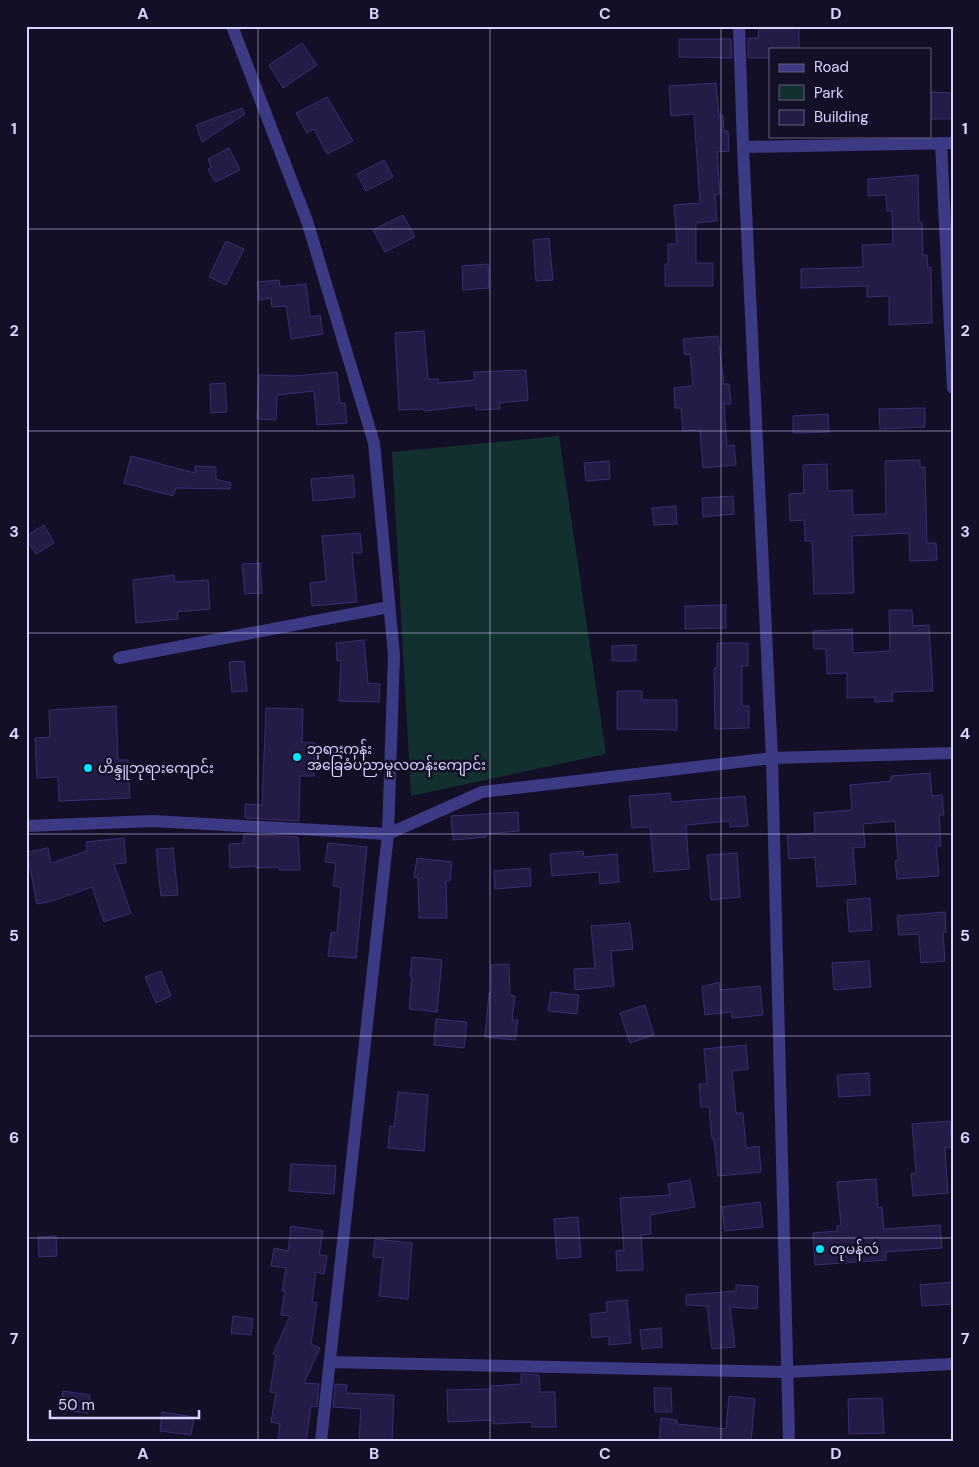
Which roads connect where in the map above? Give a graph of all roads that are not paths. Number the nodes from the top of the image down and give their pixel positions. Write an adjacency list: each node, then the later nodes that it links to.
1 (232, 26): 6 (street)
2 (739, 26): 4 (street)
3 (947, 143): 4 (street); 5 (street)
4 (743, 147): 9 (street)
5 (953, 388)
6 (389, 607): 7 (street); 11 (street)
7 (119, 658)
8 (953, 753): 9 (street)
9 (772, 758): 11 (street); 14 (street)
10 (26, 826): 11 (street)
11 (388, 834): 12 (street)
12 (330, 1362): 14 (street); 15 (street)
13 (953, 1364): 14 (street)
14 (787, 1372): 16 (street)
15 (321, 1441)
16 (789, 1441)

